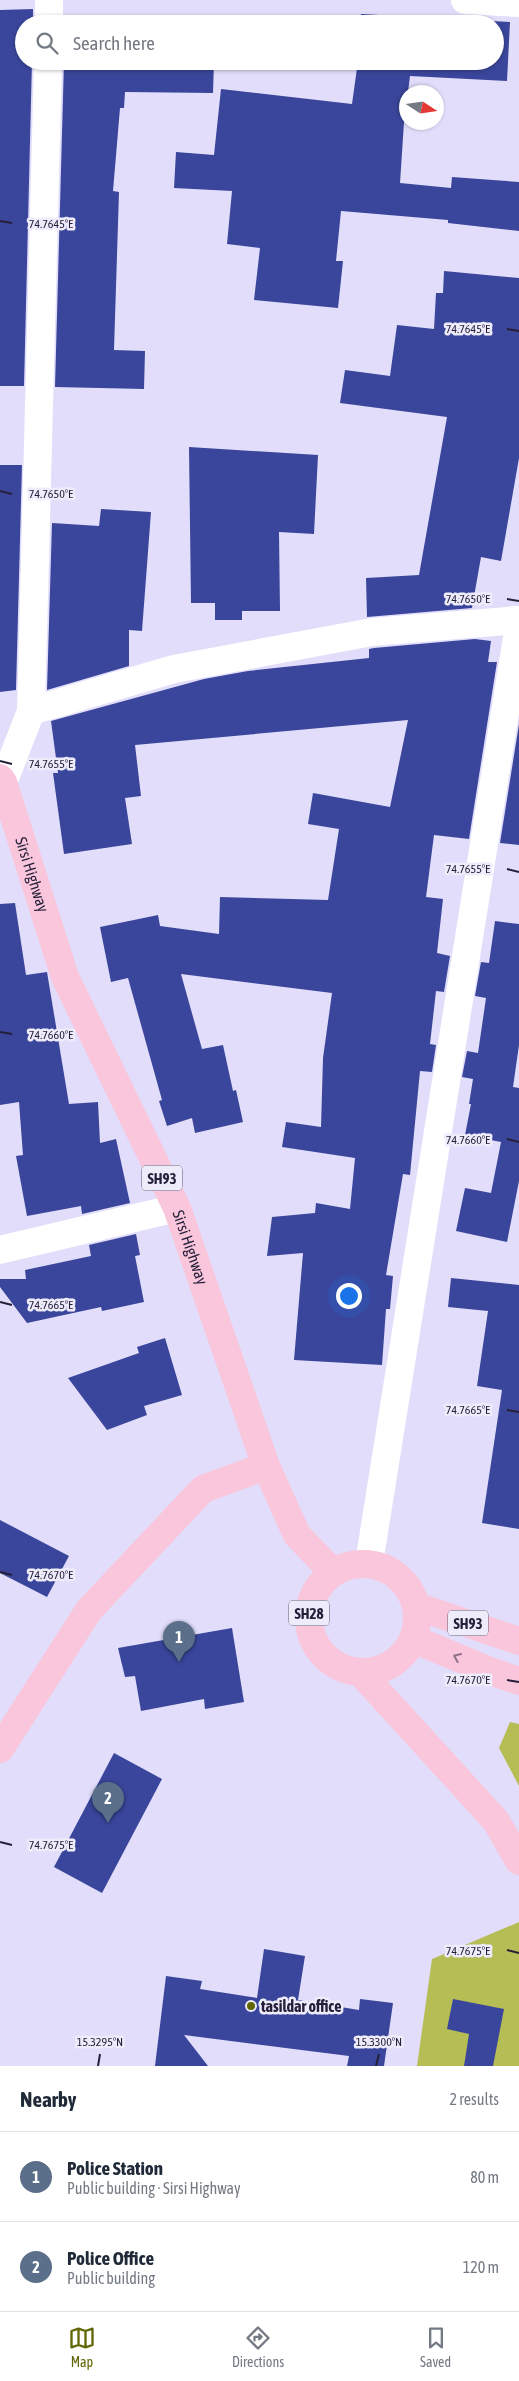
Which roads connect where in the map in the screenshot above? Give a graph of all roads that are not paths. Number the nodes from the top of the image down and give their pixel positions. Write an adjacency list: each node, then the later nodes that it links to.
1 (49, 0): 4 (street)
2 (465, 0): 3 (street)
3 (519, 3)
4 (49, 15)
5 (48, 70): 8 (street)
6 (519, 620): 8 (street)
7 (519, 625): 13 (street)
8 (31, 711): 9 (street)
9 (1, 783): 10 (main road, Sirsi Highway / SH93)
10 (177, 1208): 11 (street); 12 (main road, Sirsi Highway / SH93)
11 (0, 1250)
12 (266, 1466): 14 (main road, Sirsi Highway / SH93); 20 (main road)
13 (369, 1563): 14 (main road, SH28); 15 (main road)
14 (333, 1572): 18 (main road, SH28)
15 (416, 1606): 16 (main road); 17 (main road, SH93)
16 (414, 1639): 18 (main road, SH28); 19 (main road, SH93, one-way to 16)
17 (519, 1641)
18 (360, 1672): 21 (main road)
19 (519, 1681)
20 (0, 1749)
21 (519, 1862)

